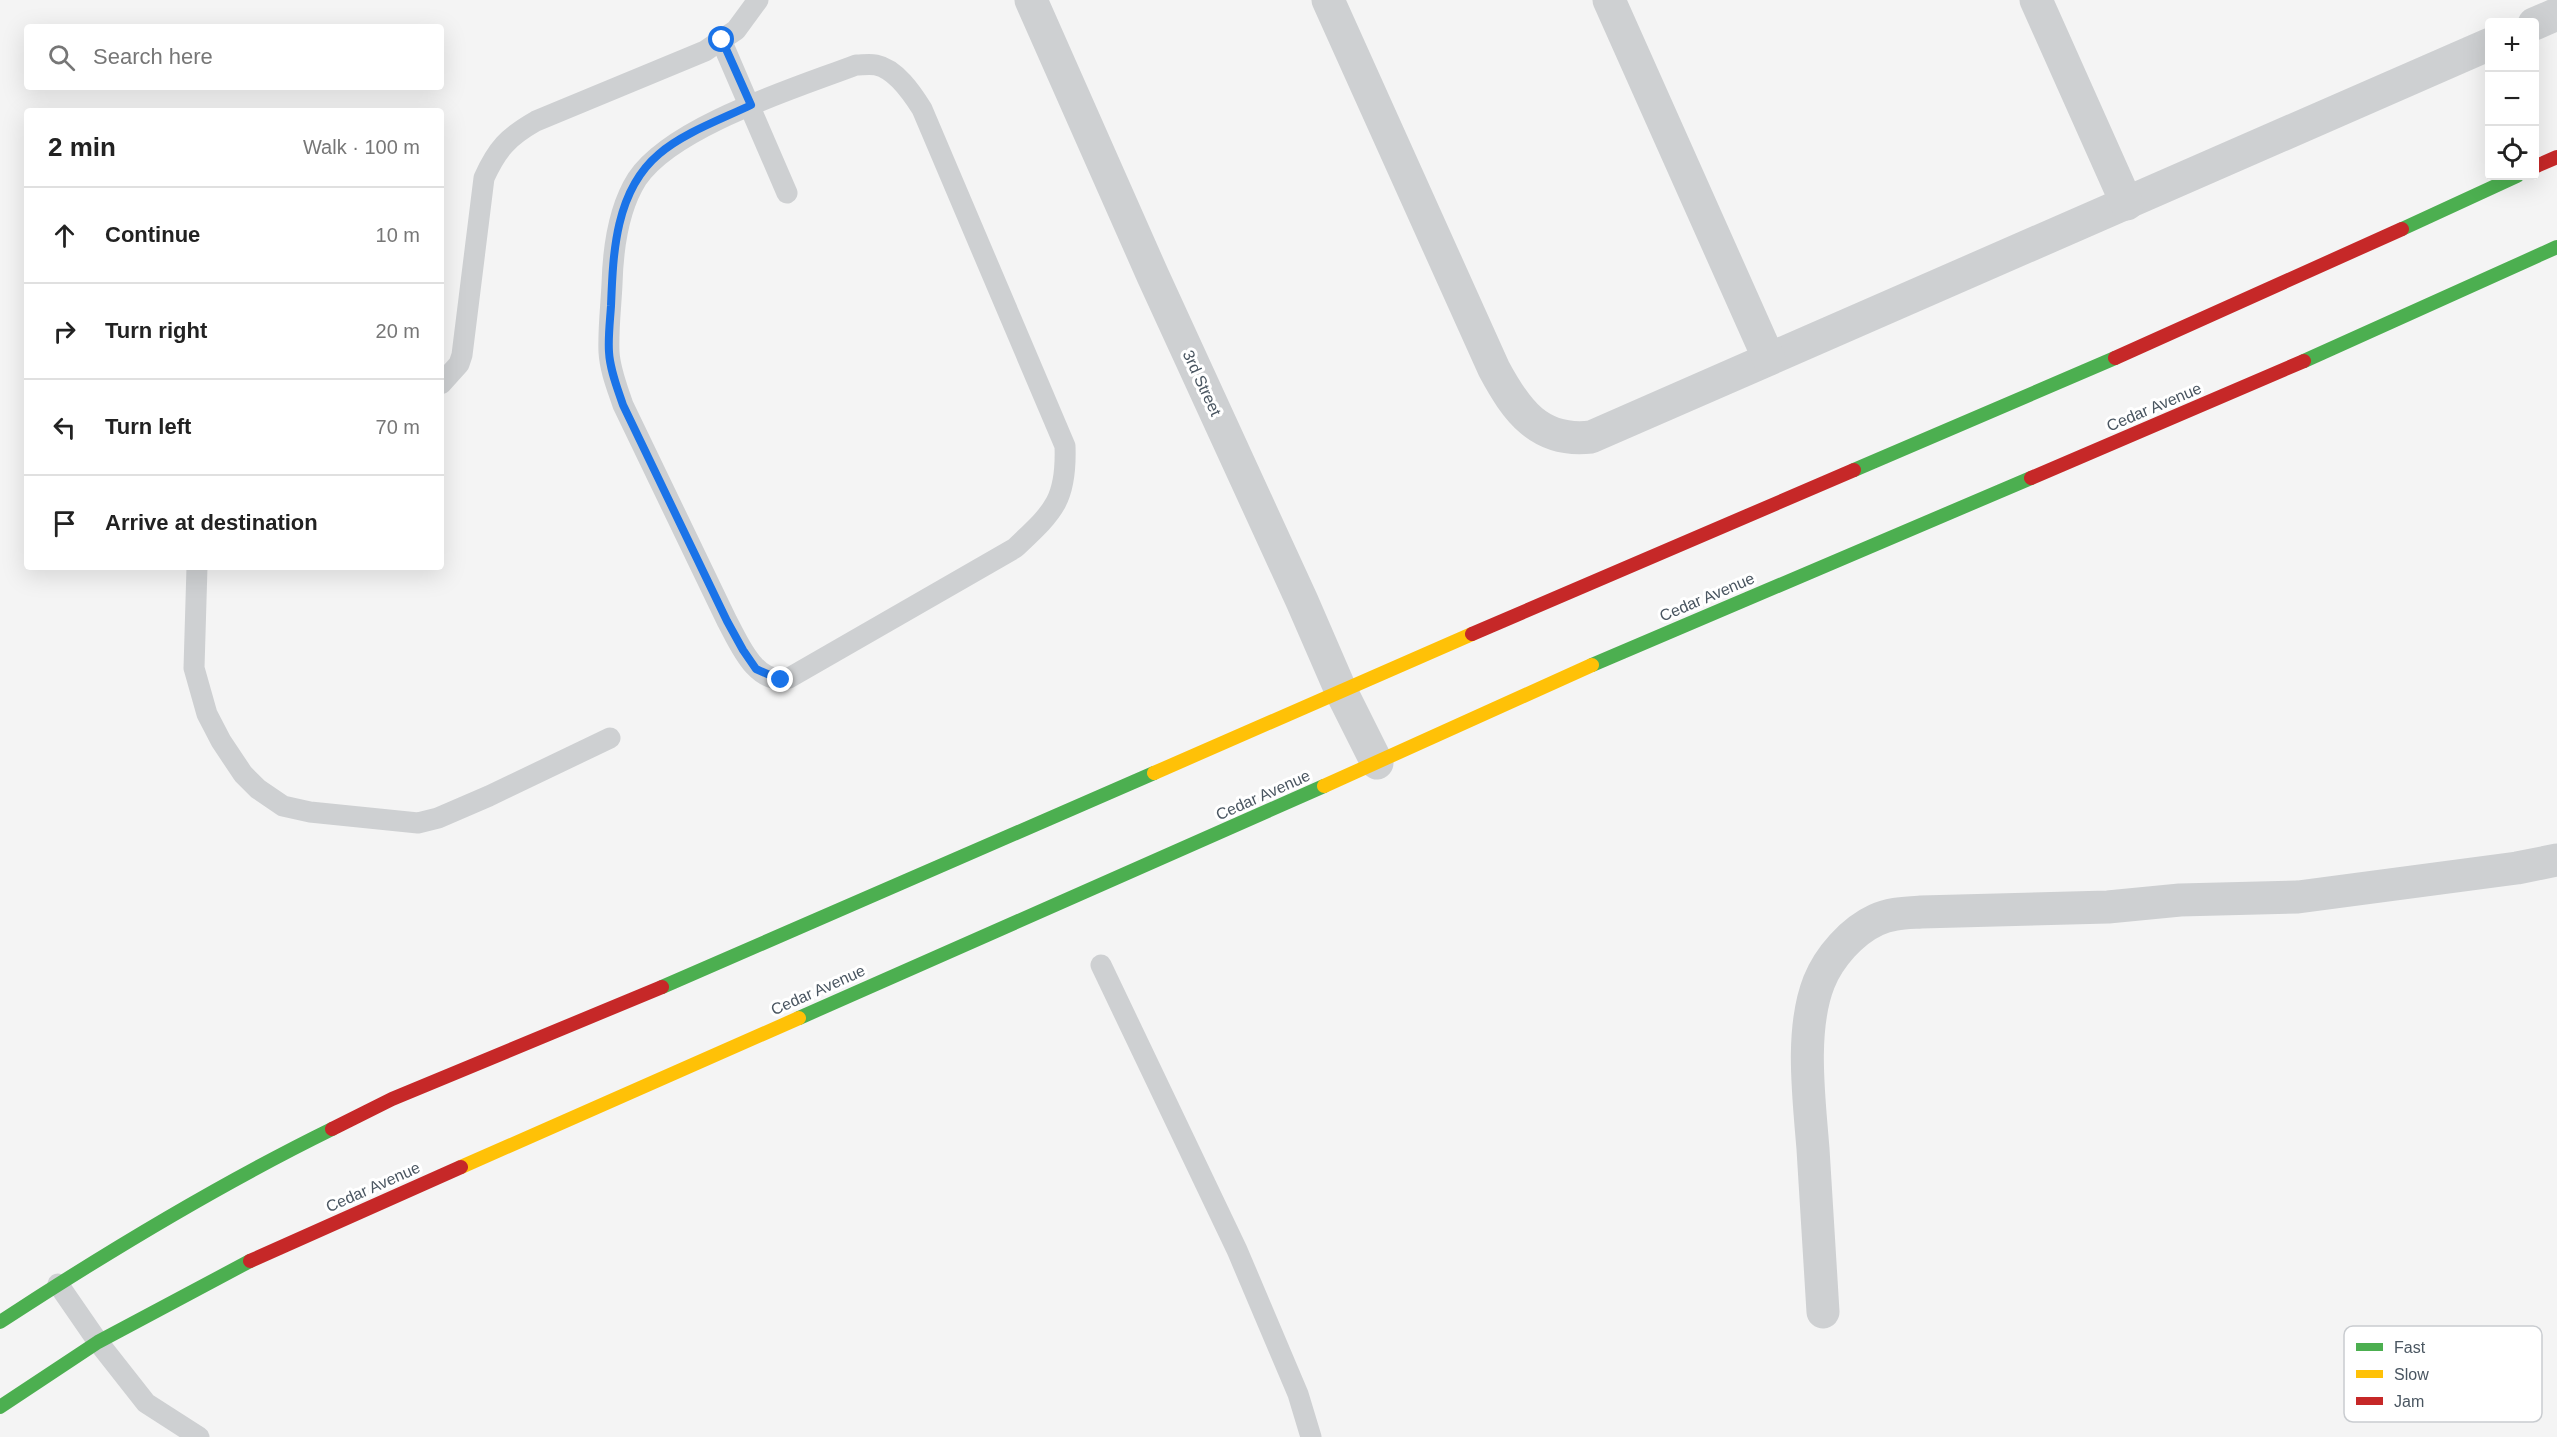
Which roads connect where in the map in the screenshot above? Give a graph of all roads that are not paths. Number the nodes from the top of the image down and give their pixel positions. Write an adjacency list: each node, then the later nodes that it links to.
1 (758, 0): 8 (lane)
2 (1031, 0): 20 (street, 3rd Street)
3 (1328, 0): 17 (street)
4 (1609, 0): 17 (street)
5 (2036, 0): 15 (street)
6 (2557, 14): 7 (street)
7 (2539, 22)
8 (722, 40): 10 (lane); 18 (lane)
9 (2485, 46): 15 (street)
10 (751, 105): 10 (lane); 14 (lane)
11 (2557, 157): 12 (main road)
12 (2539, 166)
13 (2508, 180): 20 (main road)
14 (787, 193)
15 (2127, 204): 17 (street)
16 (2557, 247): 22 (main road, Cedar Avenue)
17 (1769, 359)
18 (444, 381)
19 (197, 570): 21 (lane)
20 (1341, 691): 22 (street, 3rd Street); 25 (main road)
21 (610, 738)
22 (1377, 763): 28 (main road, Cedar Avenue)
23 (2557, 860): 26 (street)
24 (1101, 966): 31 (lane)
25 (58, 1284): 27 (main road); 28 (lane)
26 (1824, 1312)
27 (0, 1322)
28 (98, 1342): 29 (main road, Cedar Avenue); 30 (lane)
29 (0, 1407)
30 (199, 1437)
31 (1311, 1437)

